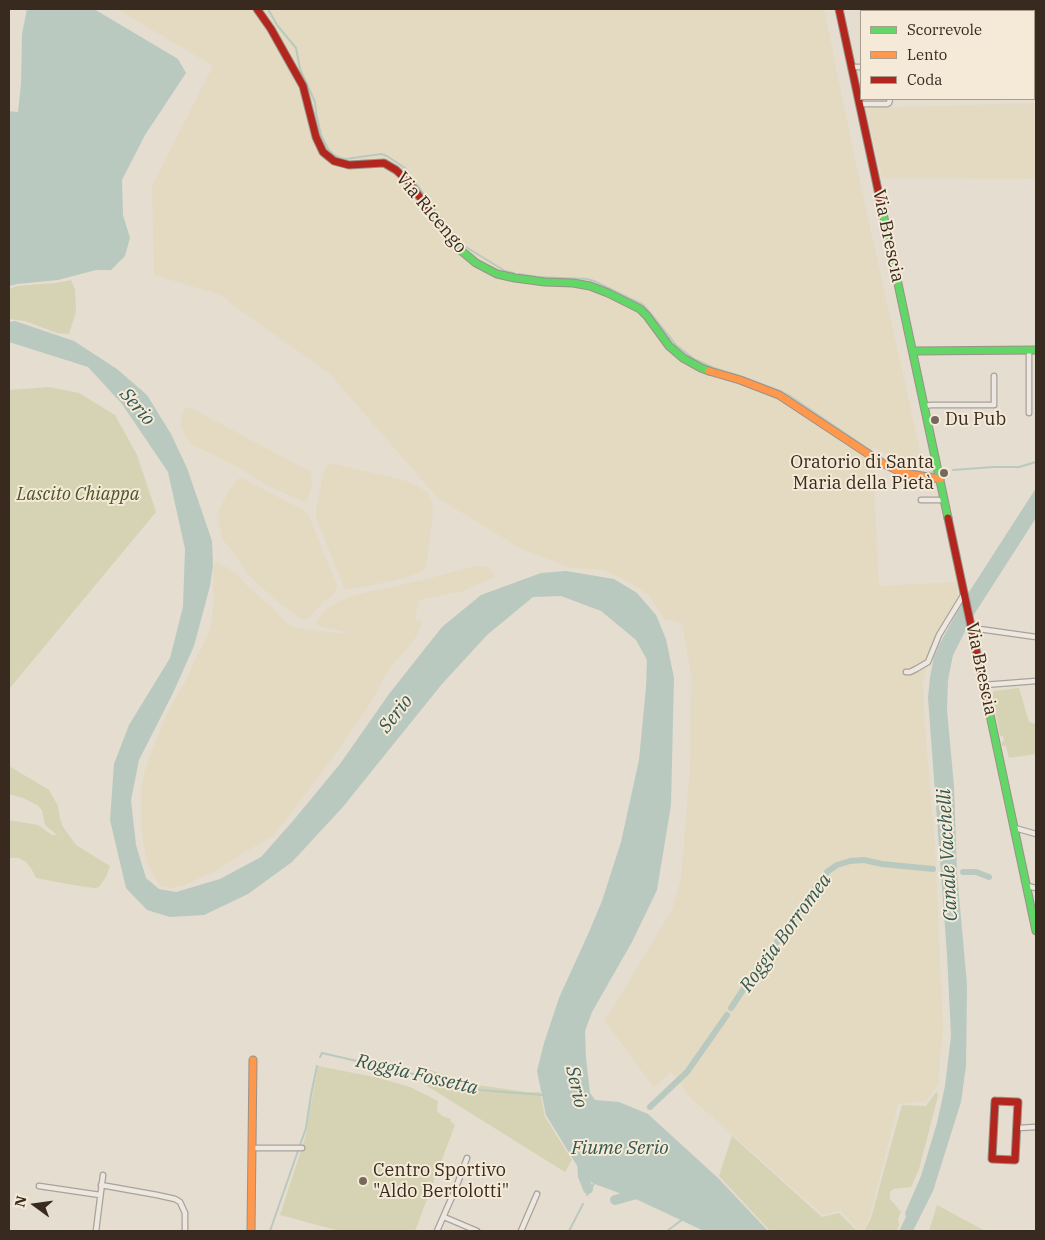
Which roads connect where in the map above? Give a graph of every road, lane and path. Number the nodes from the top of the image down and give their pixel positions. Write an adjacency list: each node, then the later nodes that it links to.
1 (257, 9): 12 (street, Via Ricengo)
2 (839, 9): 3 (street, Via Brescia)
3 (852, 66): 4 (street); 6 (street, Via Brescia)
4 (860, 67)
5 (890, 100): 6 (street)
6 (860, 104): 8 (street, Via Brescia)
7 (1032, 350): 8 (street); 11 (street)
8 (913, 351): 10 (street, Via Brescia)
9 (994, 376): 10 (street)
10 (924, 406): 12 (street, Via Brescia)
11 (1029, 413)
12 (940, 479): 14 (street, Via Brescia)
13 (921, 500): 14 (street)
14 (944, 500): 15 (street, Via Brescia)
15 (964, 595): 16 (street, Via Brescia); 18 (street)
16 (971, 626): 17 (street); 20 (street, Via Brescia)
17 (1036, 637)
18 (906, 672)
19 (1036, 680): 20 (street)
20 (984, 685): 21 (street, Via Brescia)
21 (1014, 828): 22 (street); 23 (street, Via Brescia)
22 (1036, 834)
23 (1027, 886): 24 (street); 25 (street, Via Brescia)
24 (1036, 888)
25 (1036, 931)
26 (253, 1060): 29 (street)
27 (1036, 1127): 28 (street)
28 (1018, 1128): 28 (street)
29 (252, 1148): 30 (street); 40 (street)
30 (302, 1148)
31 (466, 1158): 37 (street)
32 (103, 1175): 33 (street)
33 (102, 1185): 36 (street); 39 (street)
34 (39, 1186): 36 (street)
35 (537, 1194): 43 (street)
36 (100, 1195): 38 (street)
37 (444, 1217): 41 (street); 42 (street)
38 (96, 1231)
39 (185, 1231)
40 (251, 1231)
41 (437, 1231)
42 (477, 1231)
43 (521, 1231)

